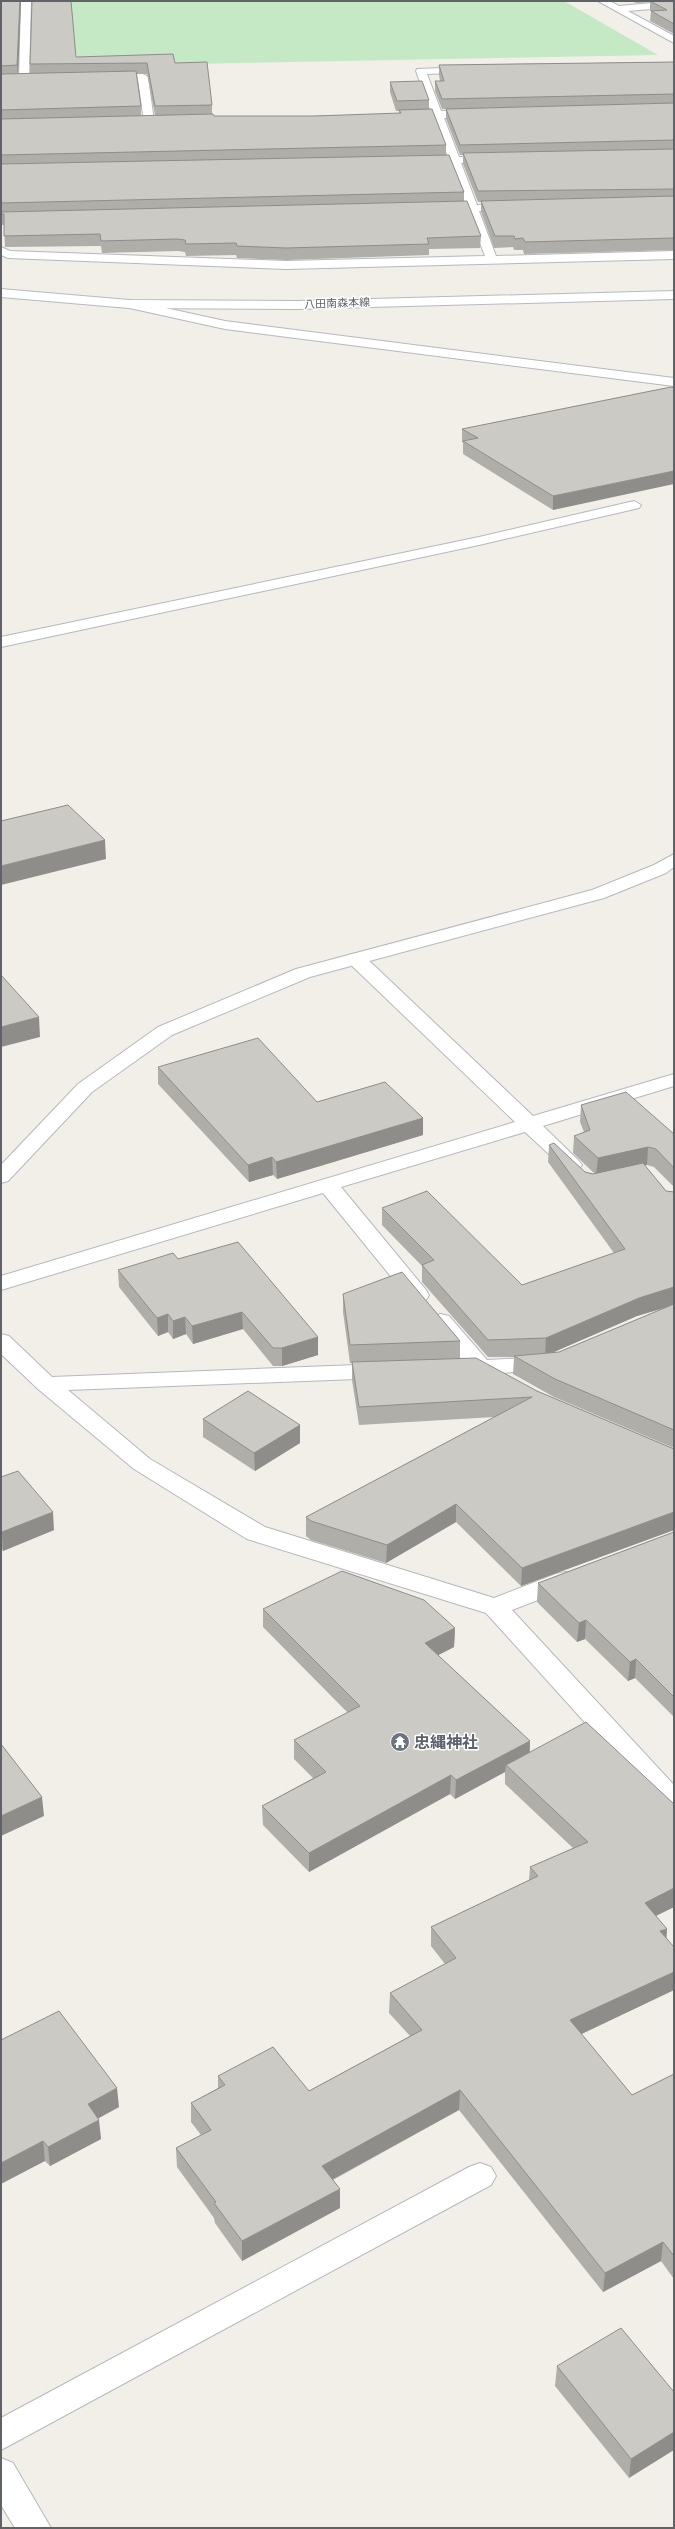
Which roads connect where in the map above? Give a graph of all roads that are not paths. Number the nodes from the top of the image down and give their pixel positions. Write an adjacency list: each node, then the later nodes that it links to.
1 (26, 1): 8 (street)
2 (603, 1): 4 (street)
3 (674, 4): 4 (street)
4 (617, 9): 5 (street)
5 (674, 40)
6 (476, 70): 10 (street)
7 (96, 78): 12 (street)
8 (24, 80)
9 (485, 114): 10 (street)
10 (437, 115): 11 (street); 14 (street)
11 (397, 116)
12 (149, 121)
13 (509, 159): 14 (street)
14 (454, 160): 15 (street); 17 (street)
15 (414, 161)
16 (526, 207): 17 (street)
17 (472, 208): 18 (street); 21 (street)
18 (424, 209)
19 (1, 252): 21 (street)
20 (674, 255): 21 (street)
21 (492, 260)
22 (1, 293): 24 (street, 八田南森本線)
23 (674, 295): 24 (street, 八田南森本線)
24 (129, 304): 25 (street)
25 (674, 382)
26 (634, 505): 27 (street)
27 (1, 642)
28 (674, 859): 29 (street)
29 (356, 959): 31 (street); 32 (street)
30 (674, 1080): 31 (street)
31 (529, 1124): 33 (street); 34 (street)
32 (1, 1178)
33 (586, 1178)
34 (328, 1185): 35 (street); 38 (street)
35 (1, 1283)
36 (1, 1341): 41 (street)
37 (563, 1358): 38 (street)
38 (482, 1367): 39 (street); 42 (street)
39 (442, 1369)
40 (402, 1370): 41 (street)
41 (46, 1384): 44 (street)
42 (513, 1385)
43 (584, 1573): 44 (street)
44 (495, 1607): 45 (street)
45 (674, 1803)
46 (480, 2176): 47 (street)
47 (1, 2436)
48 (1, 2474): 49 (street)
49 (34, 2528)

